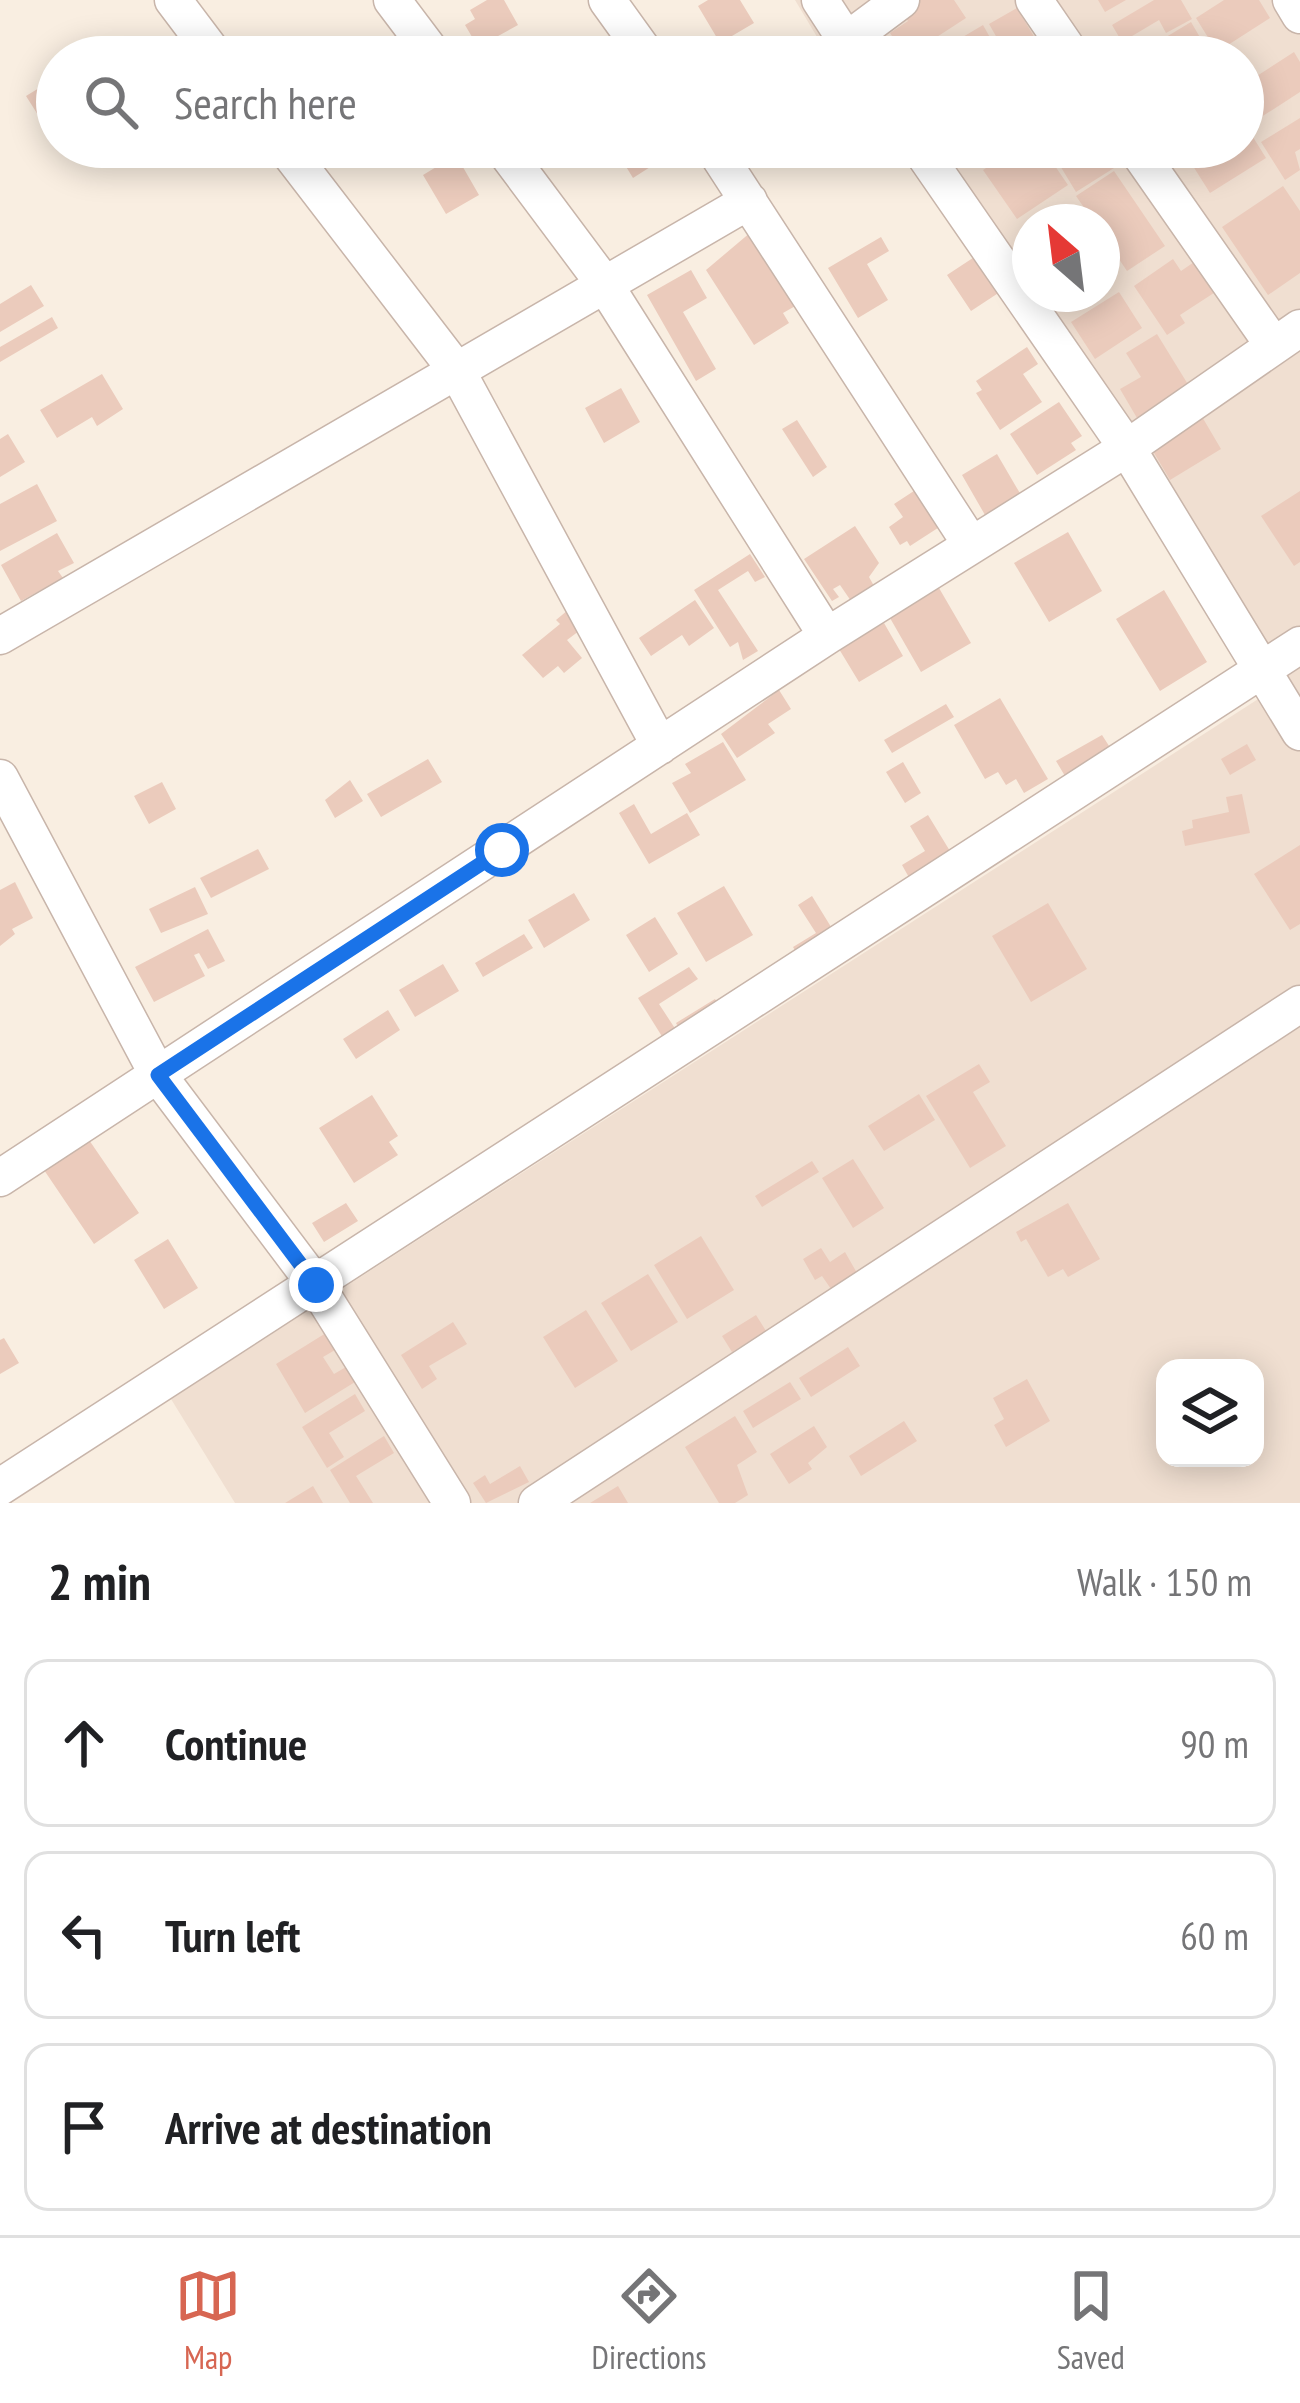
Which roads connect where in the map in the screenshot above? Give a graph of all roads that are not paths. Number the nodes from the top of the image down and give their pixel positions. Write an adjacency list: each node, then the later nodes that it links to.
1 (172, 0): 9 (street)
2 (392, 0): 10 (street)
3 (607, 0): 11 (street)
4 (820, 0): 12 (street)
5 (901, 0): 13 (street)
6 (1034, 0): 14 (street)
7 (1291, 0): 8 (street)
8 (1300, 15)
9 (200, 36)
10 (419, 36)
11 (633, 36)
12 (844, 36)
13 (865, 36)
14 (1059, 36)
15 (301, 168): 23 (street)
16 (518, 168): 21 (street)
17 (727, 168): 20 (street)
18 (933, 168): 24 (street)
19 (1153, 168): 22 (street)
20 (749, 201): 21 (street); 25 (street)
21 (605, 284): 23 (street); 27 (street)
22 (1287, 337): 24 (street)
23 (457, 371): 26 (street); 31 (street)
24 (1126, 448): 25 (street); 29 (street)
25 (970, 543): 27 (street)
26 (0, 636)
27 (827, 636): 31 (street)
28 (1300, 645): 29 (street)
29 (1260, 670): 30 (street); 36 (street)
30 (1300, 732)
31 (660, 746): 34 (street)
32 (0, 778): 34 (street)
33 (1300, 1004): 39 (street)
34 (158, 1075): 35 (street); 36 (street)
35 (2, 1171)
36 (316, 1285): 37 (street); 38 (street)
37 (0, 1487)
38 (452, 1503)
39 (537, 1503)

